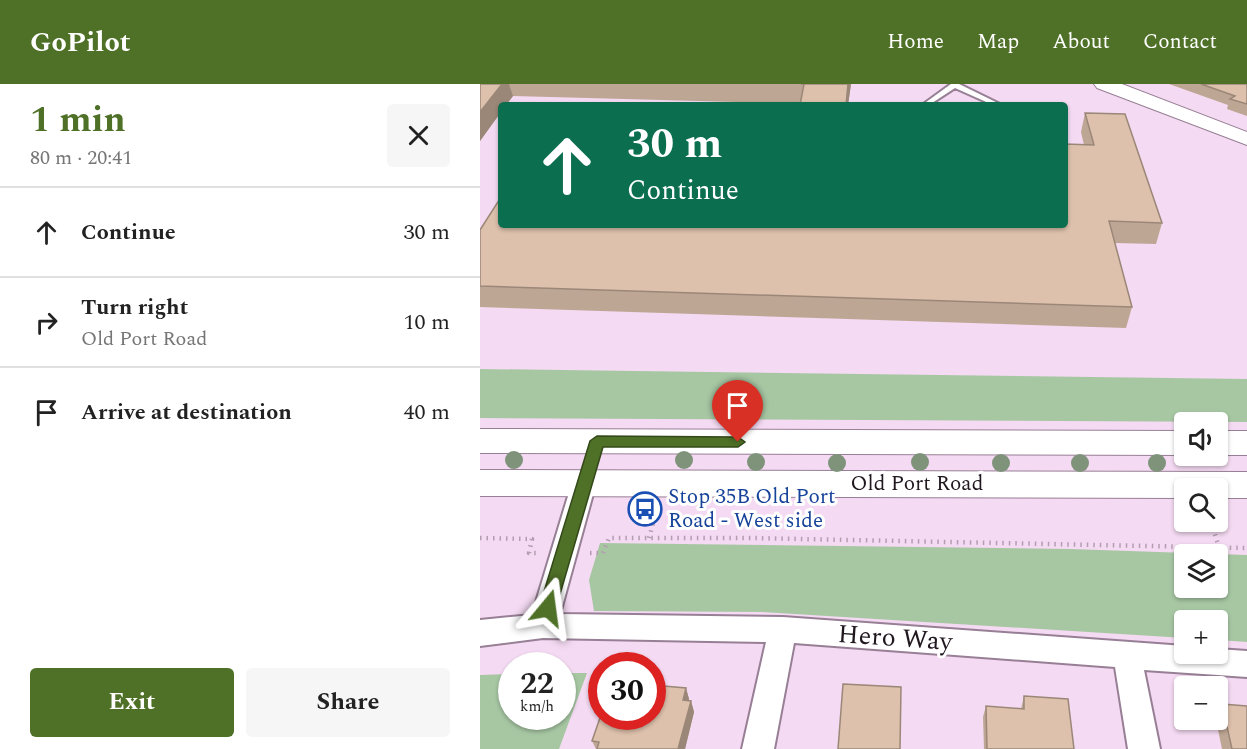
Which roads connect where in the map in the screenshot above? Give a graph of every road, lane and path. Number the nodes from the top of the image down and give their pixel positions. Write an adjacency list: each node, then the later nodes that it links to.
1 (1104, 84): 5 (main road)
2 (955, 85): 3 (lane); 4 (lane)
3 (930, 102)
4 (992, 102)
5 (1247, 140)
6 (480, 441): 7 (main road, Old Port Road)
7 (597, 441): 8 (main road, Old Port Road); 12 (main road)
8 (1174, 442)
9 (1228, 442): 10 (main road)
10 (1247, 443)
11 (480, 483): 12 (main road, Old Port Road)
12 (584, 483): 13 (main road, Old Port Road); 22 (street)
13 (1247, 485)
14 (658, 502): 16 (path)
15 (480, 538): 20 (path)
16 (649, 538): 17 (path); 21 (path)
17 (1174, 546)
18 (1228, 547): 19 (path)
19 (1247, 548)
20 (547, 553)
21 (584, 553)
22 (543, 626): 23 (street, Hero Way); 24 (street, Hero Way)
23 (783, 630): 25 (street, Hero Way); 27 (street)
24 (480, 633)
25 (1127, 656): 26 (street, Hero Way); 28 (street)
26 (1247, 664)
27 (758, 749)
28 (1144, 749)

